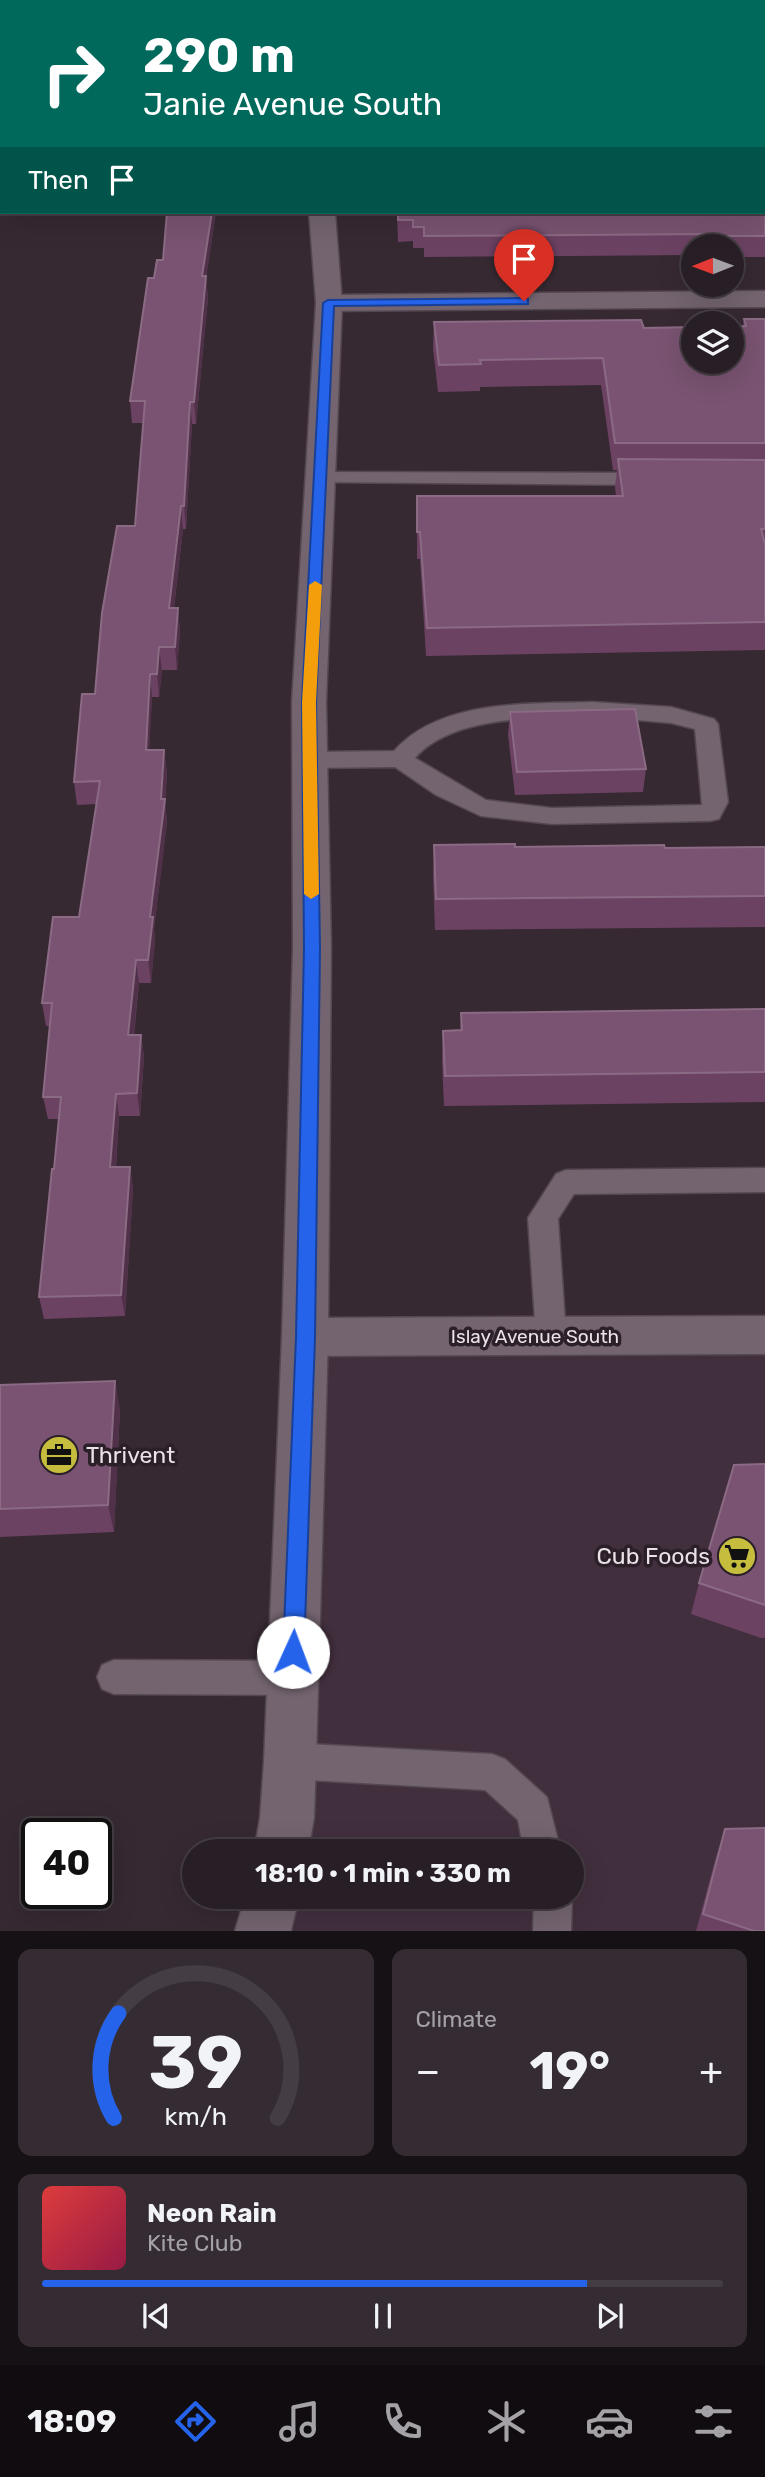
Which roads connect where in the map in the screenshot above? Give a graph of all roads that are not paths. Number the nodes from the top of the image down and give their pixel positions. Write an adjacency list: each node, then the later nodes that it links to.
1 (322, 214): 3 (street)
2 (765, 299): 3 (street)
3 (328, 303): 4 (street)
4 (322, 478): 5 (lane); 7 (street)
5 (667, 479)
6 (400, 759): 6 (lane); 7 (lane)
7 (310, 760): 11 (street)
8 (765, 1180): 10 (lane)
9 (765, 1335): 10 (street, Islay Avenue South)
10 (551, 1336): 11 (street, Islay Avenue South)
11 (305, 1337): 13 (street)
12 (114, 1678): 13 (lane)
13 (292, 1678): 14 (street)
14 (290, 1761): 15 (street); 16 (lane)
15 (283, 1839)
16 (540, 1839)
17 (269, 1909): 19 (street)
18 (553, 1909): 20 (lane)
19 (263, 1931)
20 (552, 1931)

